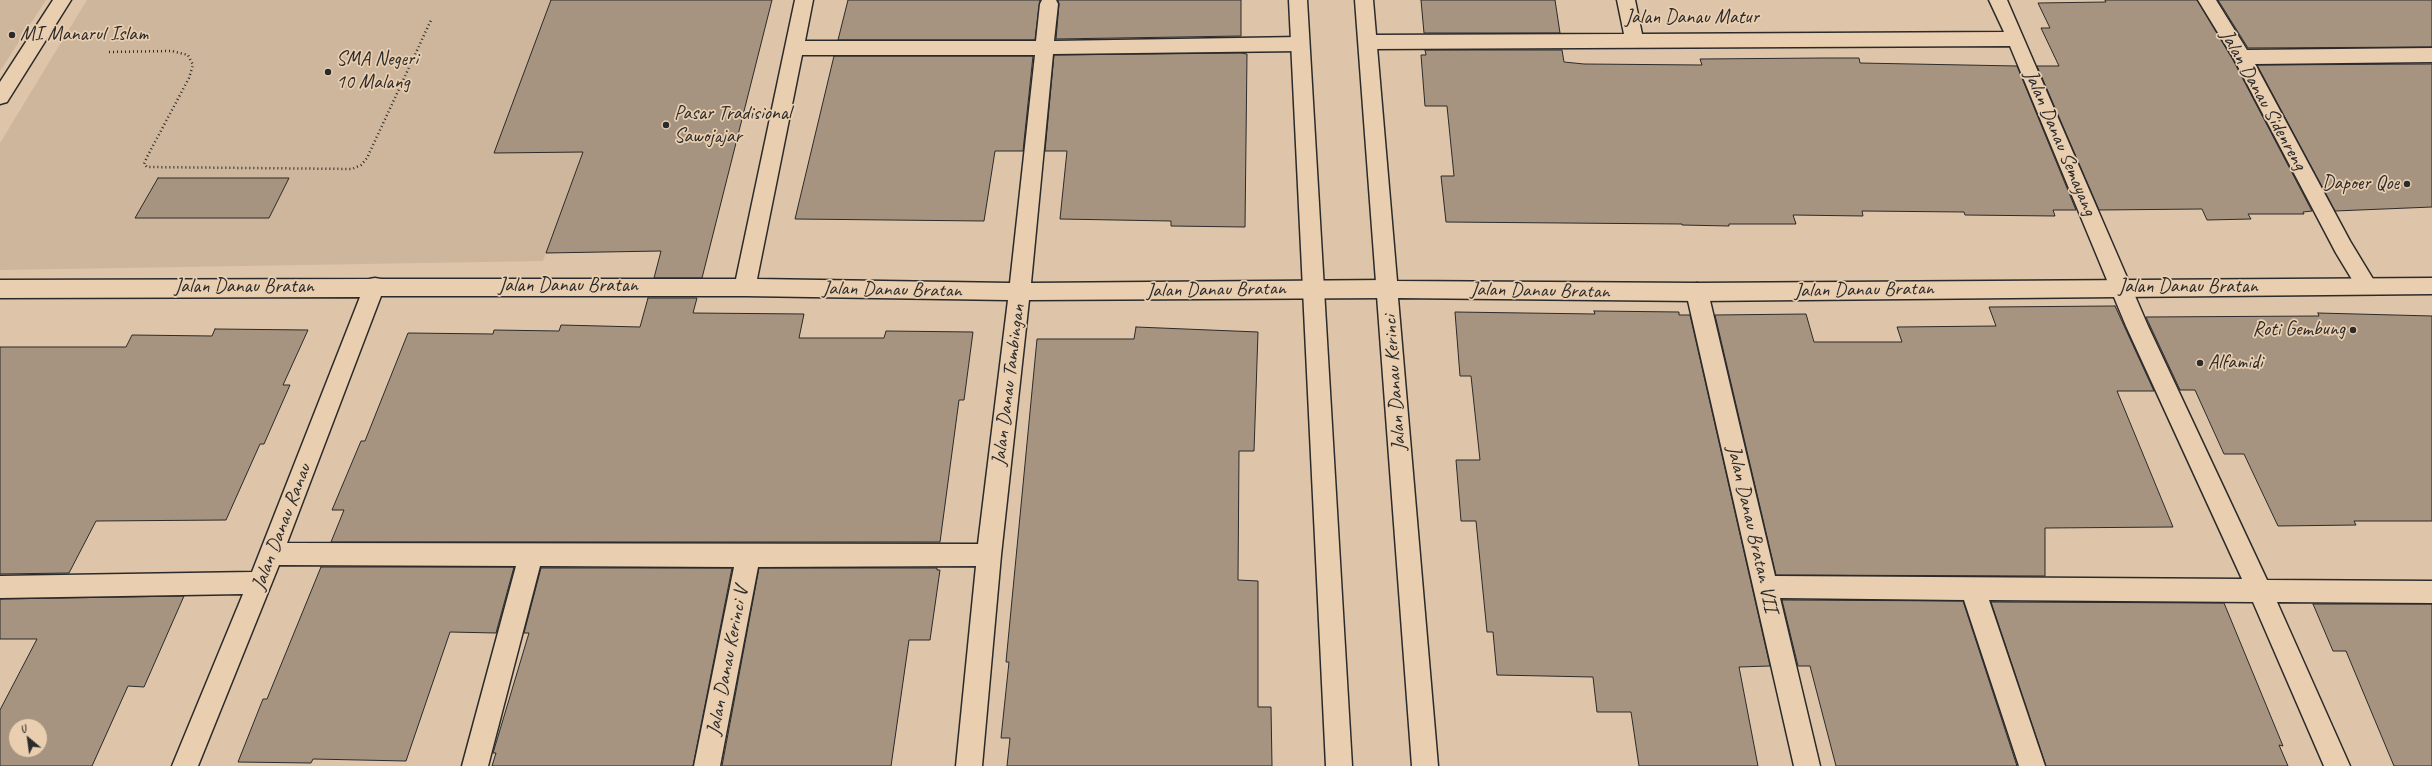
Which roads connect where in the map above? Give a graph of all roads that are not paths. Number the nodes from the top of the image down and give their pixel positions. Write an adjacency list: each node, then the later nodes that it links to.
1 (62, 0): 17 (street)
2 (804, 0): 13 (street)
3 (1298, 0): 12 (street)
4 (1364, 0): 11 (street, Jalan Danau Kerinci)
5 (1626, 0): 10 (street)
6 (1998, 0): 9 (street, Jalan Danau Semayang)
7 (2207, 0): 16 (street, Jalan Danau Sidenreng)
8 (1049, 4): 14 (street, Jalan Danau Tambingan)
9 (2016, 39): 10 (street, Jalan Danau Matur); 22 (street, Jalan Danau Semayang)
10 (1634, 40): 11 (street, Jalan Danau Matur)
11 (1369, 42): 25 (street, Jalan Danau Kerinci)
12 (1300, 44): 14 (street); 24 (street)
13 (794, 48): 14 (street); 21 (street)
14 (1044, 48): 26 (street, Jalan Danau Tambingan)
15 (2432, 55): 16 (street)
16 (2242, 57): 18 (street, Jalan Danau Sidenreng)
17 (0, 97)
18 (2366, 285): 20 (street, Jalan Danau Bratan); 22 (street, Jalan Danau Bratan)
19 (375, 286): 21 (street, Jalan Danau Bratan); 23 (street, Jalan Danau Bratan); 28 (street, Jalan Danau Ranau)
20 (2432, 286)
21 (745, 287): 26 (street, Jalan Danau Bratan)
22 (2121, 287): 27 (street, Jalan Danau Bratan); 36 (street, Jalan Danau Semayang)
23 (0, 289)
24 (1312, 289): 25 (street, Jalan Danau Bratan); 26 (street, Jalan Danau Bratan); 42 (street)
25 (1388, 289): 27 (street, Jalan Danau Bratan); 43 (street, Jalan Danau Kerinci)
26 (1020, 292): 30 (street, Jalan Danau Tambingan)
27 (1697, 292): 34 (street, Jalan Danau Bratan VII)
28 (271, 554): 29 (street); 32 (street, Jalan Danau Ranau)
29 (531, 555): 31 (street); 39 (street)
30 (989, 555): 31 (street); 41 (street, Jalan Danau Tambingan)
31 (748, 556): 40 (street, Jalan Danau Kerinci V)
32 (260, 583): 33 (street); 38 (street, Jalan Danau Ranau)
33 (0, 587)
34 (1765, 587): 35 (street); 44 (street, Jalan Danau Bratan VII)
35 (1973, 589): 36 (street); 45 (street)
36 (2260, 591): 37 (street); 46 (street, Jalan Danau Semayang)
37 (2432, 592)
38 (185, 766)
39 (475, 766)
40 (708, 766)
41 (969, 766)
42 (1339, 766)
43 (1424, 766)
44 (1807, 766)
45 (2032, 766)
46 (2337, 766)

